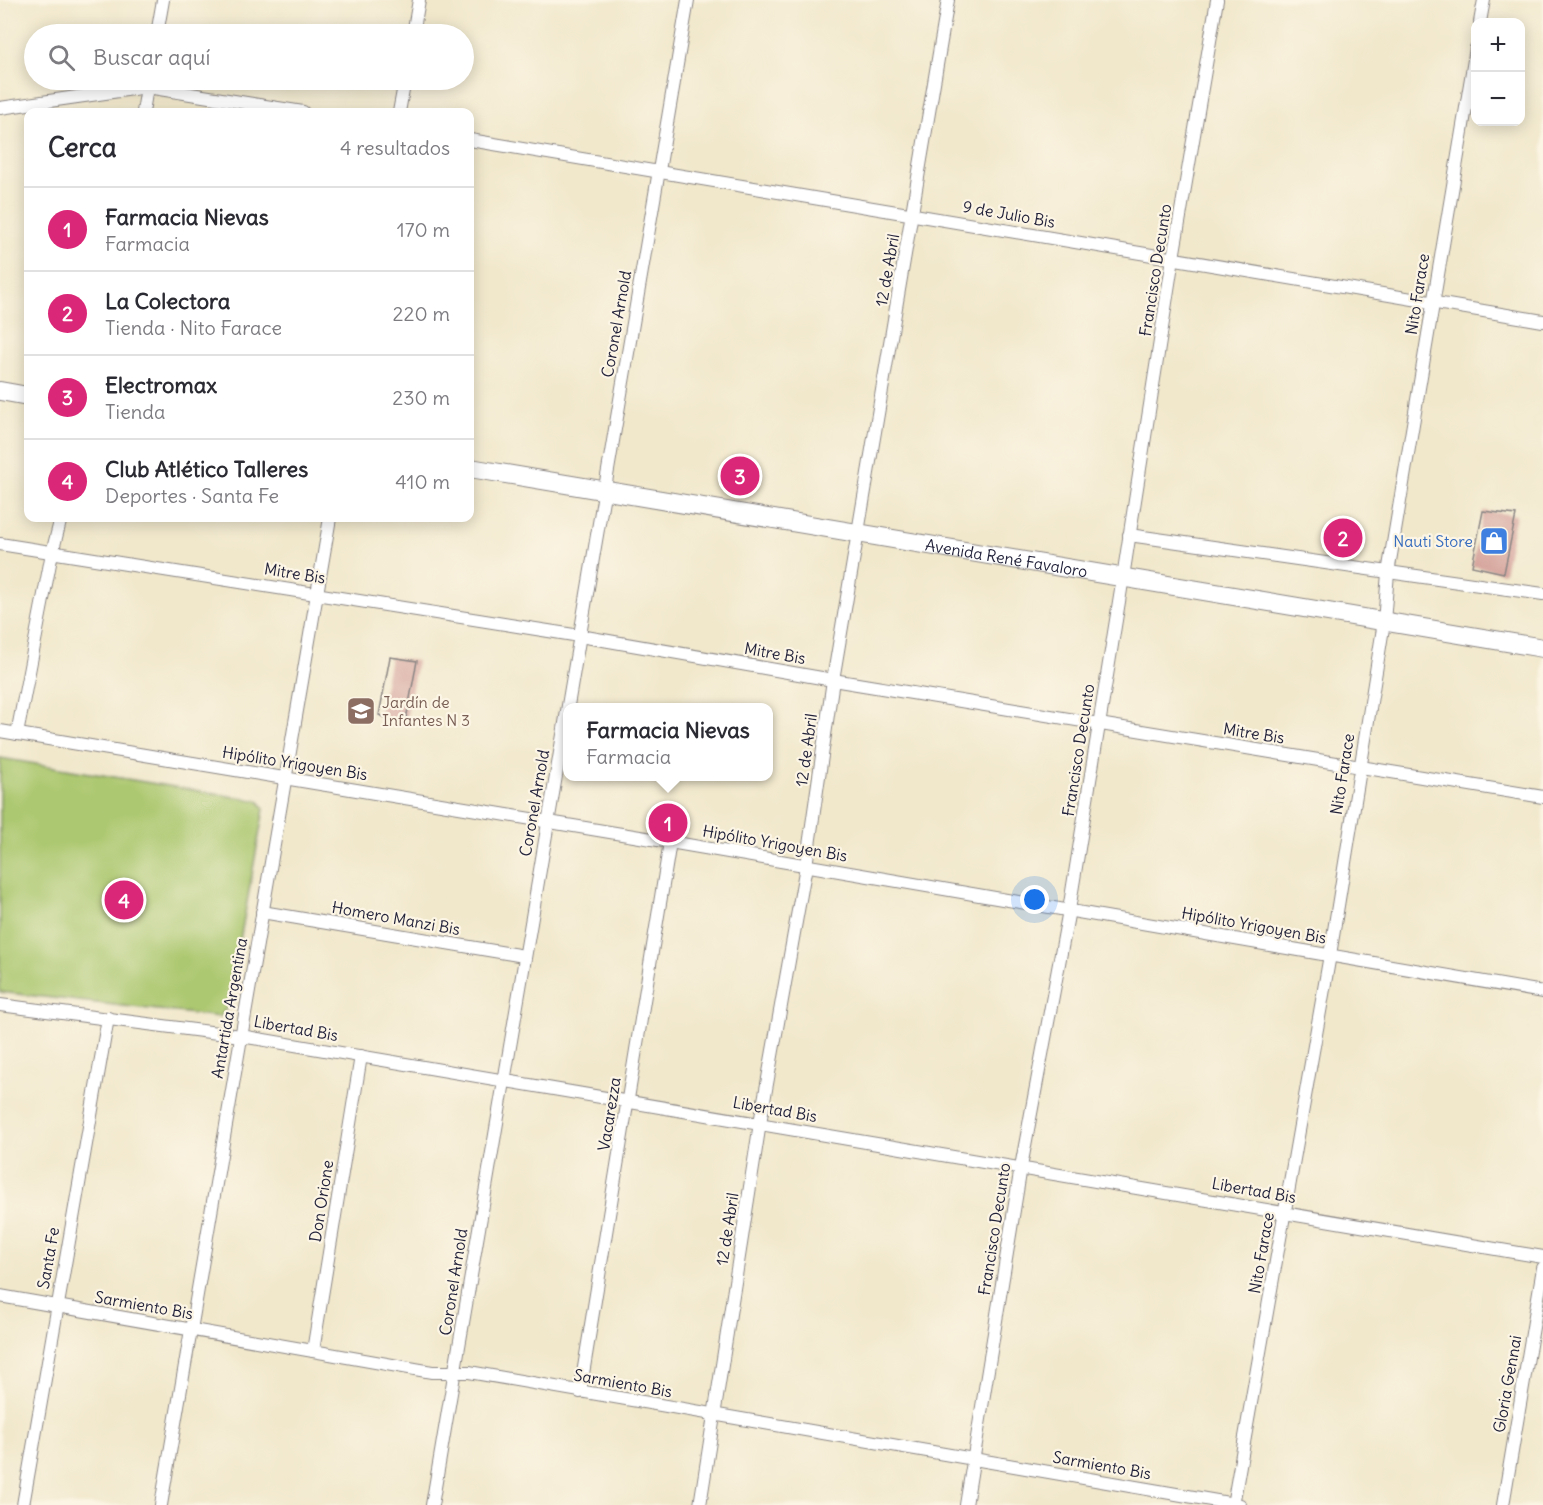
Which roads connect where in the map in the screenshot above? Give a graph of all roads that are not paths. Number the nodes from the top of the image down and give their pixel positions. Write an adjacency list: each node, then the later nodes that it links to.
1 (163, 0): 8 (street)
2 (419, 0): 9 (street)
3 (688, 0): 20 (street, Coronel Arnold)
4 (948, 0): 21 (street, 12 de Abril)
5 (1217, 0): 22 (street, Francisco Decunto)
6 (1484, 0): 7 (street)
7 (1481, 18)
8 (159, 24)
9 (415, 24)
10 (1472, 72): 23 (street, Nito Farace)
11 (107, 90): 15 (street)
12 (147, 90): 16 (street)
13 (185, 90): 17 (street)
14 (403, 90): 18 (street)
15 (0, 108)
16 (144, 108)
17 (282, 108)
18 (400, 108)
19 (474, 141): 20 (street, 9 de Julio Bis)
20 (659, 172): 21 (street, 9 de Julio Bis); 28 (street, Coronel Arnold)
21 (913, 215): 22 (street, 9 de Julio Bis); 31 (street, 12 de Abril)
22 (1173, 258): 23 (street, 9 de Julio Bis); 32 (street, Francisco Decunto)
23 (1433, 302): 24 (street, 9 de Julio Bis); 35 (street, Nito Farace)
24 (1543, 321)
25 (0, 392): 26 (main road)
26 (24, 395)
27 (474, 469): 28 (main road, Avenida René Favaloro)
28 (605, 491): 31 (main road, Avenida René Favaloro); 40 (street, Coronel Arnold)
29 (60, 522): 34 (street)
30 (329, 522): 37 (street, Antartida Argentina)
31 (858, 533): 36 (main road, Avenida René Favaloro); 42 (street, 12 de Abril)
32 (1129, 536): 35 (street); 36 (street, Francisco Decunto)
33 (0, 544): 34 (street, Mitre Bis)
34 (52, 553): 37 (street, Mitre Bis); 46 (street)
35 (1388, 573): 38 (street); 39 (street, Nito Farace)
36 (1124, 577): 39 (main road, Avenida René Favaloro); 44 (street, Francisco Decunto)
37 (317, 593): 40 (street, Mitre Bis); 49 (street, Antartida Argentina)
38 (1543, 594)
39 (1384, 622): 41 (main road, Avenida René Favaloro); 48 (street, Nito Farace)
40 (580, 636): 42 (street, Mitre Bis); 43 (street, Coronel Arnold)
41 (1543, 648)
42 (833, 680): 44 (street, Mitre Bis); 53 (street, 12 de Abril)
43 (568, 703)
44 (1100, 724): 48 (street, Mitre Bis); 54 (street, Francisco Decunto)
45 (0, 731): 46 (street, Hipólito Yrigoyen Bis)
46 (17, 734): 49 (street, Hipólito Yrigoyen Bis)
47 (563, 734): 51 (street, Coronel Arnold)
48 (1360, 768): 50 (street, Mitre Bis); 56 (street, Nito Farace)
49 (285, 778): 51 (street, Hipólito Yrigoyen Bis); 55 (street, Antartida Argentina)
50 (1543, 797)
51 (548, 821): 52 (street, Hipólito Yrigoyen Bis); 57 (street, Coronel Arnold)
52 (670, 842): 53 (street, Hipólito Yrigoyen Bis); 64 (street, Vacarezza)
53 (806, 866): 54 (street, Hipólito Yrigoyen Bis); 65 (street, 12 de Abril)
54 (1069, 910): 56 (street, Hipólito Yrigoyen Bis); 66 (street, Francisco Decunto)
55 (262, 912): 57 (street, Homero Manzi Bis); 61 (street, Antartida Argentina)
56 (1330, 955): 58 (street, Hipólito Yrigoyen Bis); 67 (street, Nito Farace)
57 (524, 956): 63 (street, Coronel Arnold)
58 (1543, 992)
59 (0, 1005): 60 (street, Libertad Bis)
60 (108, 1018): 61 (street, Libertad Bis); 71 (street, Santa Fe)
61 (241, 1036): 62 (street, Libertad Bis); 72 (street, Antartida Argentina)
62 (361, 1056): 63 (street, Libertad Bis); 73 (street, Don Orione)
63 (503, 1080): 64 (street, Libertad Bis); 74 (street, Coronel Arnold)
64 (628, 1101): 65 (street, Libertad Bis); 75 (street, Vacarezza)
65 (760, 1123): 66 (street, Libertad Bis); 76 (street, 12 de Abril)
66 (1021, 1167): 67 (street, Libertad Bis); 77 (street, Francisco Decunto)
67 (1284, 1212): 68 (street, Libertad Bis); 83 (street, Nito Farace)
68 (1543, 1257)
69 (1543, 1268): 84 (street, Gloria Gennai)
70 (0, 1296): 71 (street, Sarmiento Bis)
71 (57, 1306): 72 (street, Sarmiento Bis); 78 (street, Santa Fe)
72 (191, 1329): 73 (street, Sarmiento Bis); 79 (street, Antartida Argentina)
73 (313, 1351): 74 (street, Sarmiento Bis)
74 (455, 1372): 75 (street, Sarmiento Bis); 80 (street, Coronel Arnold)
75 (580, 1392): 76 (street, Sarmiento Bis)
76 (716, 1415): 77 (street, Sarmiento Bis); 81 (street, 12 de Abril)
77 (974, 1460): 82 (street, Francisco Decunto); 83 (street, Sarmiento Bis)
78 (23, 1505)
79 (161, 1505)
80 (432, 1505)
81 (700, 1505)
82 (966, 1505)
83 (1236, 1505)
84 (1503, 1505)

